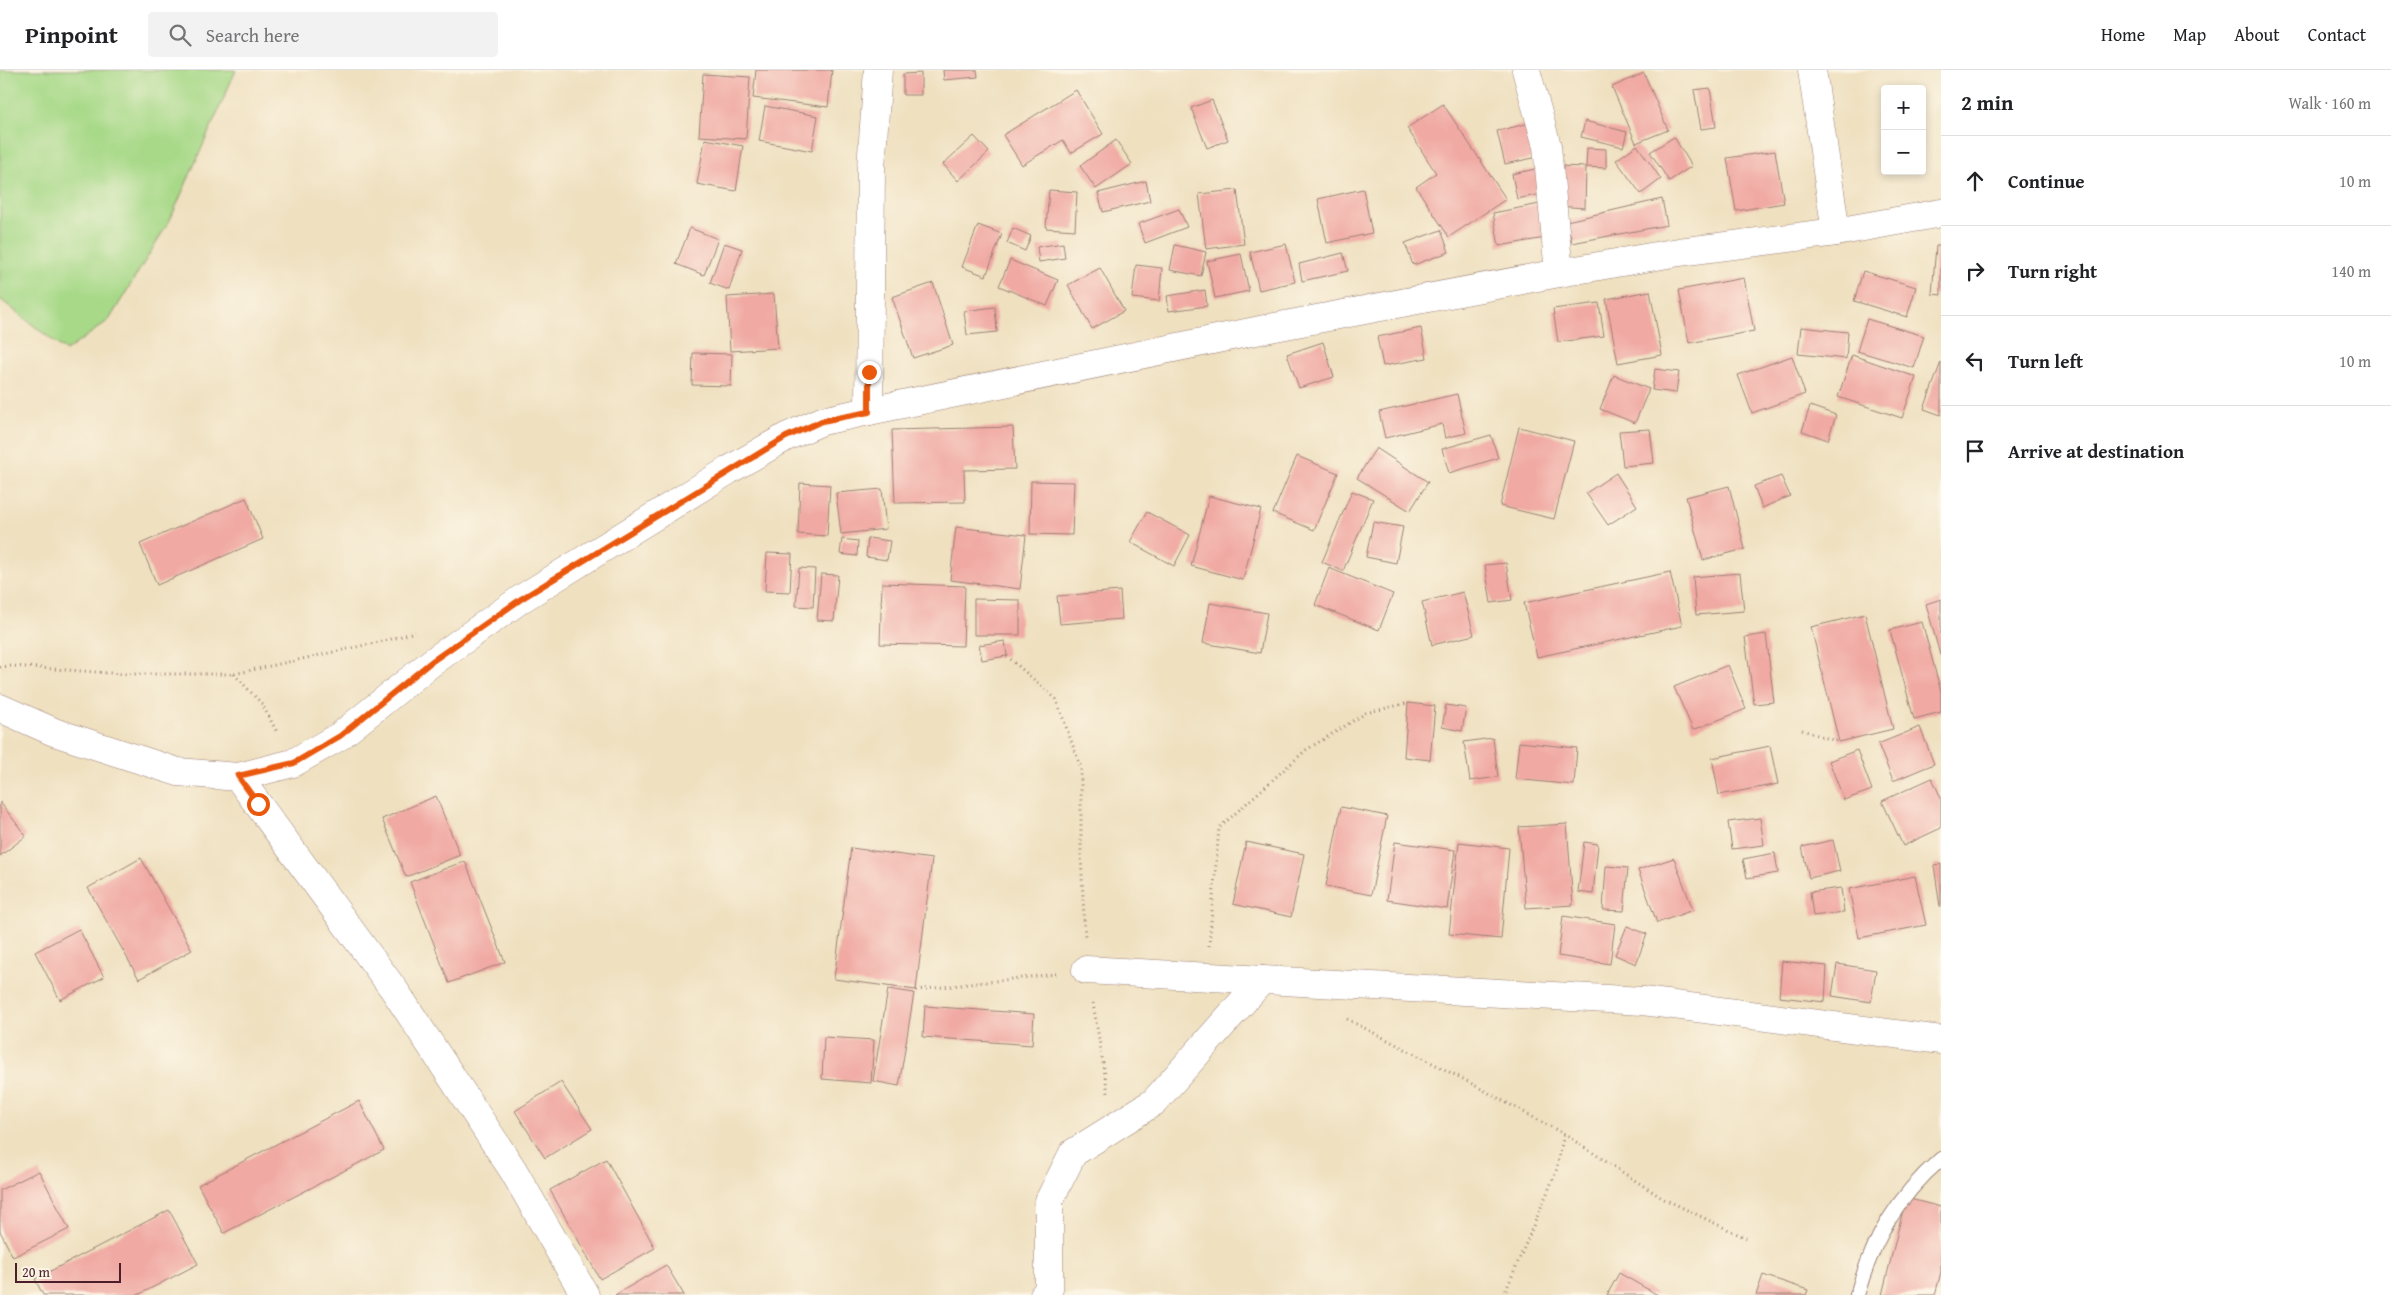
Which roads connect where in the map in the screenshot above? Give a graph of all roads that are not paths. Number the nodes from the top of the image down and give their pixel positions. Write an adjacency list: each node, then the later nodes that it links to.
1 (878, 70): 7 (street)
2 (1526, 70): 6 (street)
3 (1812, 70): 5 (street)
4 (1941, 213): 5 (street)
5 (1836, 232): 6 (street)
6 (1559, 273): 7 (street)
7 (869, 412): 9 (street)
8 (0, 708): 9 (street)
9 (238, 776): 14 (street)
10 (1086, 970): 11 (street)
11 (1262, 980): 12 (street); 15 (street)
12 (1941, 1040)
13 (1941, 1159): 16 (lane)
14 (585, 1295)
15 (1044, 1295)
16 (1857, 1295)

